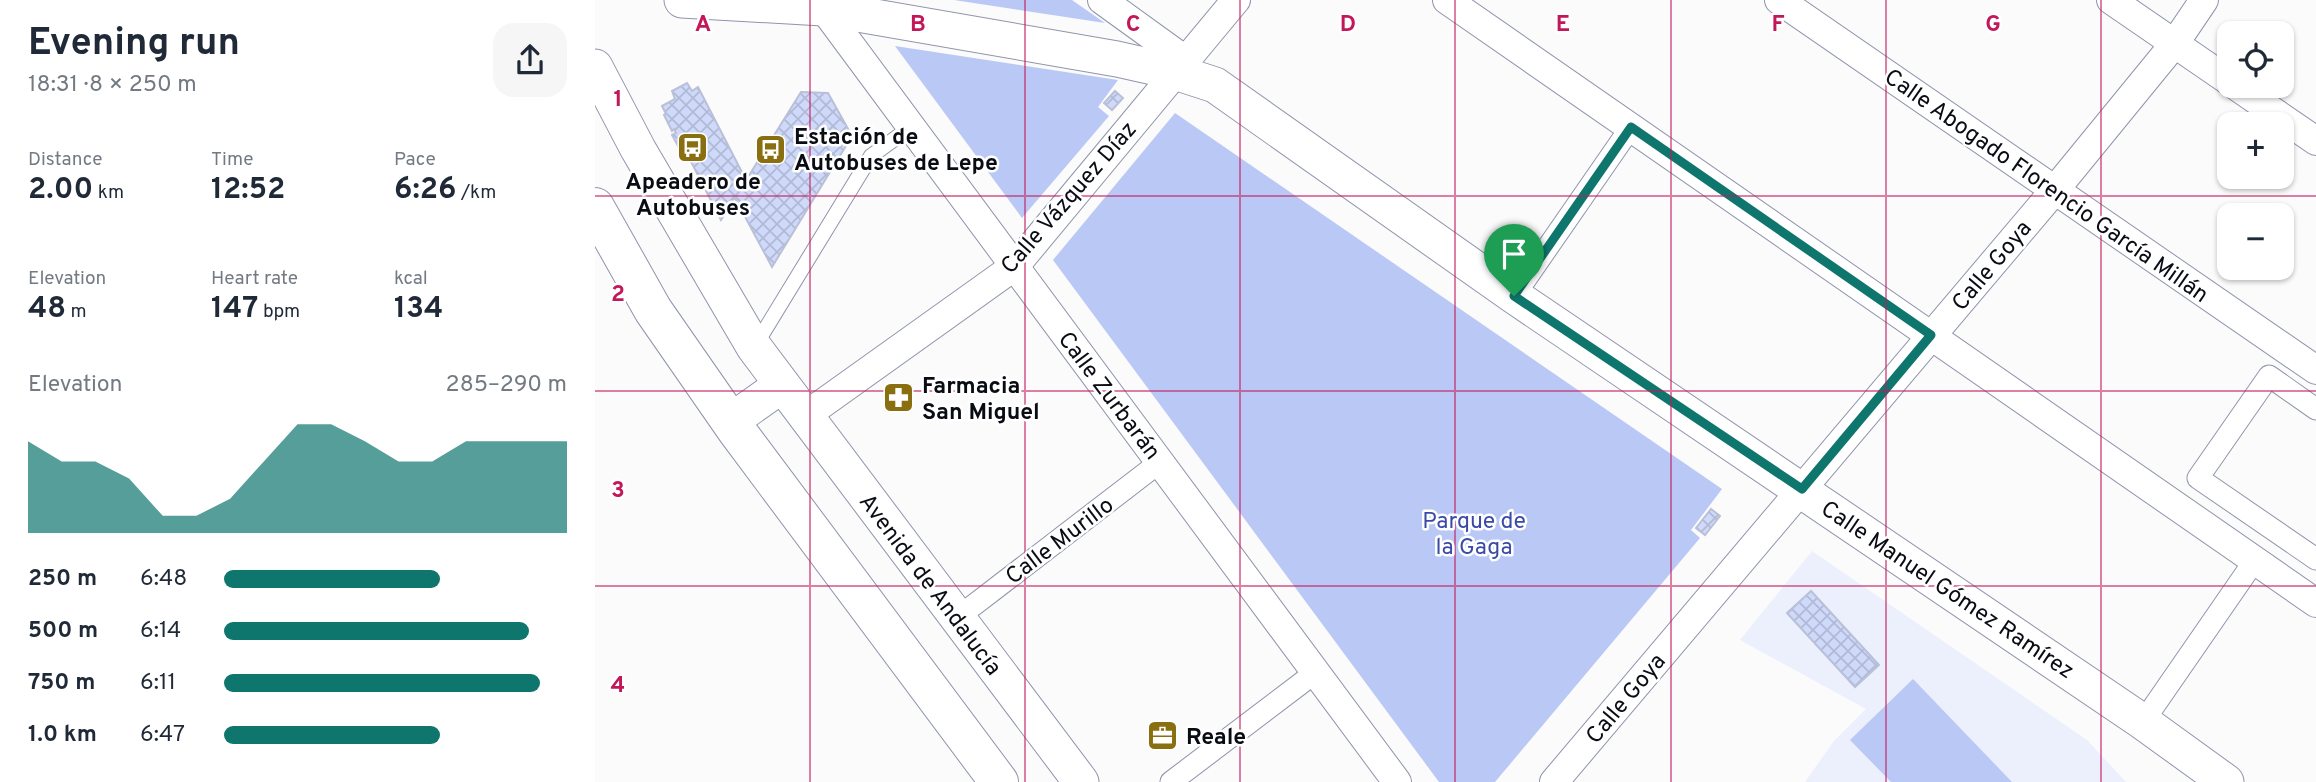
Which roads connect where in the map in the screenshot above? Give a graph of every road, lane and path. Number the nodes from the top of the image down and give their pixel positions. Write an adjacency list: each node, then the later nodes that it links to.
1 (682, 0): 8 (street, Calle Manuel Gómez Ramírez)
2 (1102, 0): 10 (street)
3 (1236, 0): 10 (street, Calle Vázquez Díaz)
4 (1447, 0): 15 (street)
5 (1779, 0): 17 (street, Calle Abogado Florencio García Millán)
6 (2111, 0): 9 (street)
7 (2204, 0): 9 (street, Calle Goya)
8 (826, 4): 10 (street, Calle Manuel Gómez Ramírez); 14 (street, Calle Zurbarán)
9 (2175, 43): 12 (street); 17 (street, Calle Goya)
10 (1180, 66): 19 (street, Calle Vázquez Díaz); 20 (street, Calle Manuel Gómez Ramírez)
11 (595, 67): 22 (street, Avenida de Andalucía)
12 (2217, 73)
13 (2253, 98): 16 (street)
14 (911, 127): 19 (street, Calle Zurbarán); 22 (lane)
15 (1631, 127): 20 (street); 21 (street)
16 (2316, 141)
17 (2054, 191): 21 (street, Calle Goya); 23 (street, Calle Abogado Florencio García Millán)
18 (595, 207): 27 (highway)
19 (1014, 266): 26 (street, Calle Vázquez Díaz); 28 (street, Calle Zurbarán)
20 (1514, 296): 29 (street, Calle Manuel Gómez Ramírez)
21 (1931, 335): 29 (street, Calle Goya); 31 (street)
22 (754, 347): 24 (street, Avenida de Andalucía)
23 (2316, 370)
24 (782, 385): 26 (street, Avenida de Andalucía); 27 (street)
25 (2316, 409): 30 (street)
26 (805, 416): 33 (street, Avenida de Andalucía)
27 (731, 421): 36 (highway)
28 (1160, 462): 33 (street, Calle Murillo); 34 (street, Calle Zurbarán)
29 (1802, 489): 35 (street, Calle Manuel Gómez Ramírez); 40 (street, Calle Goya)
30 (2316, 559)
31 (2255, 560): 32 (street); 35 (street)
32 (2316, 603)
33 (957, 618): 37 (street, Avenida de Andalucía)
34 (1316, 672): 38 (street); 39 (street, Calle Zurbarán)
35 (2143, 722): 41 (street, Calle Manuel Gómez Ramírez)
36 (999, 782)
37 (1081, 782)
38 (1171, 782)
39 (1397, 782)
40 (1553, 782)
41 (2226, 782)

